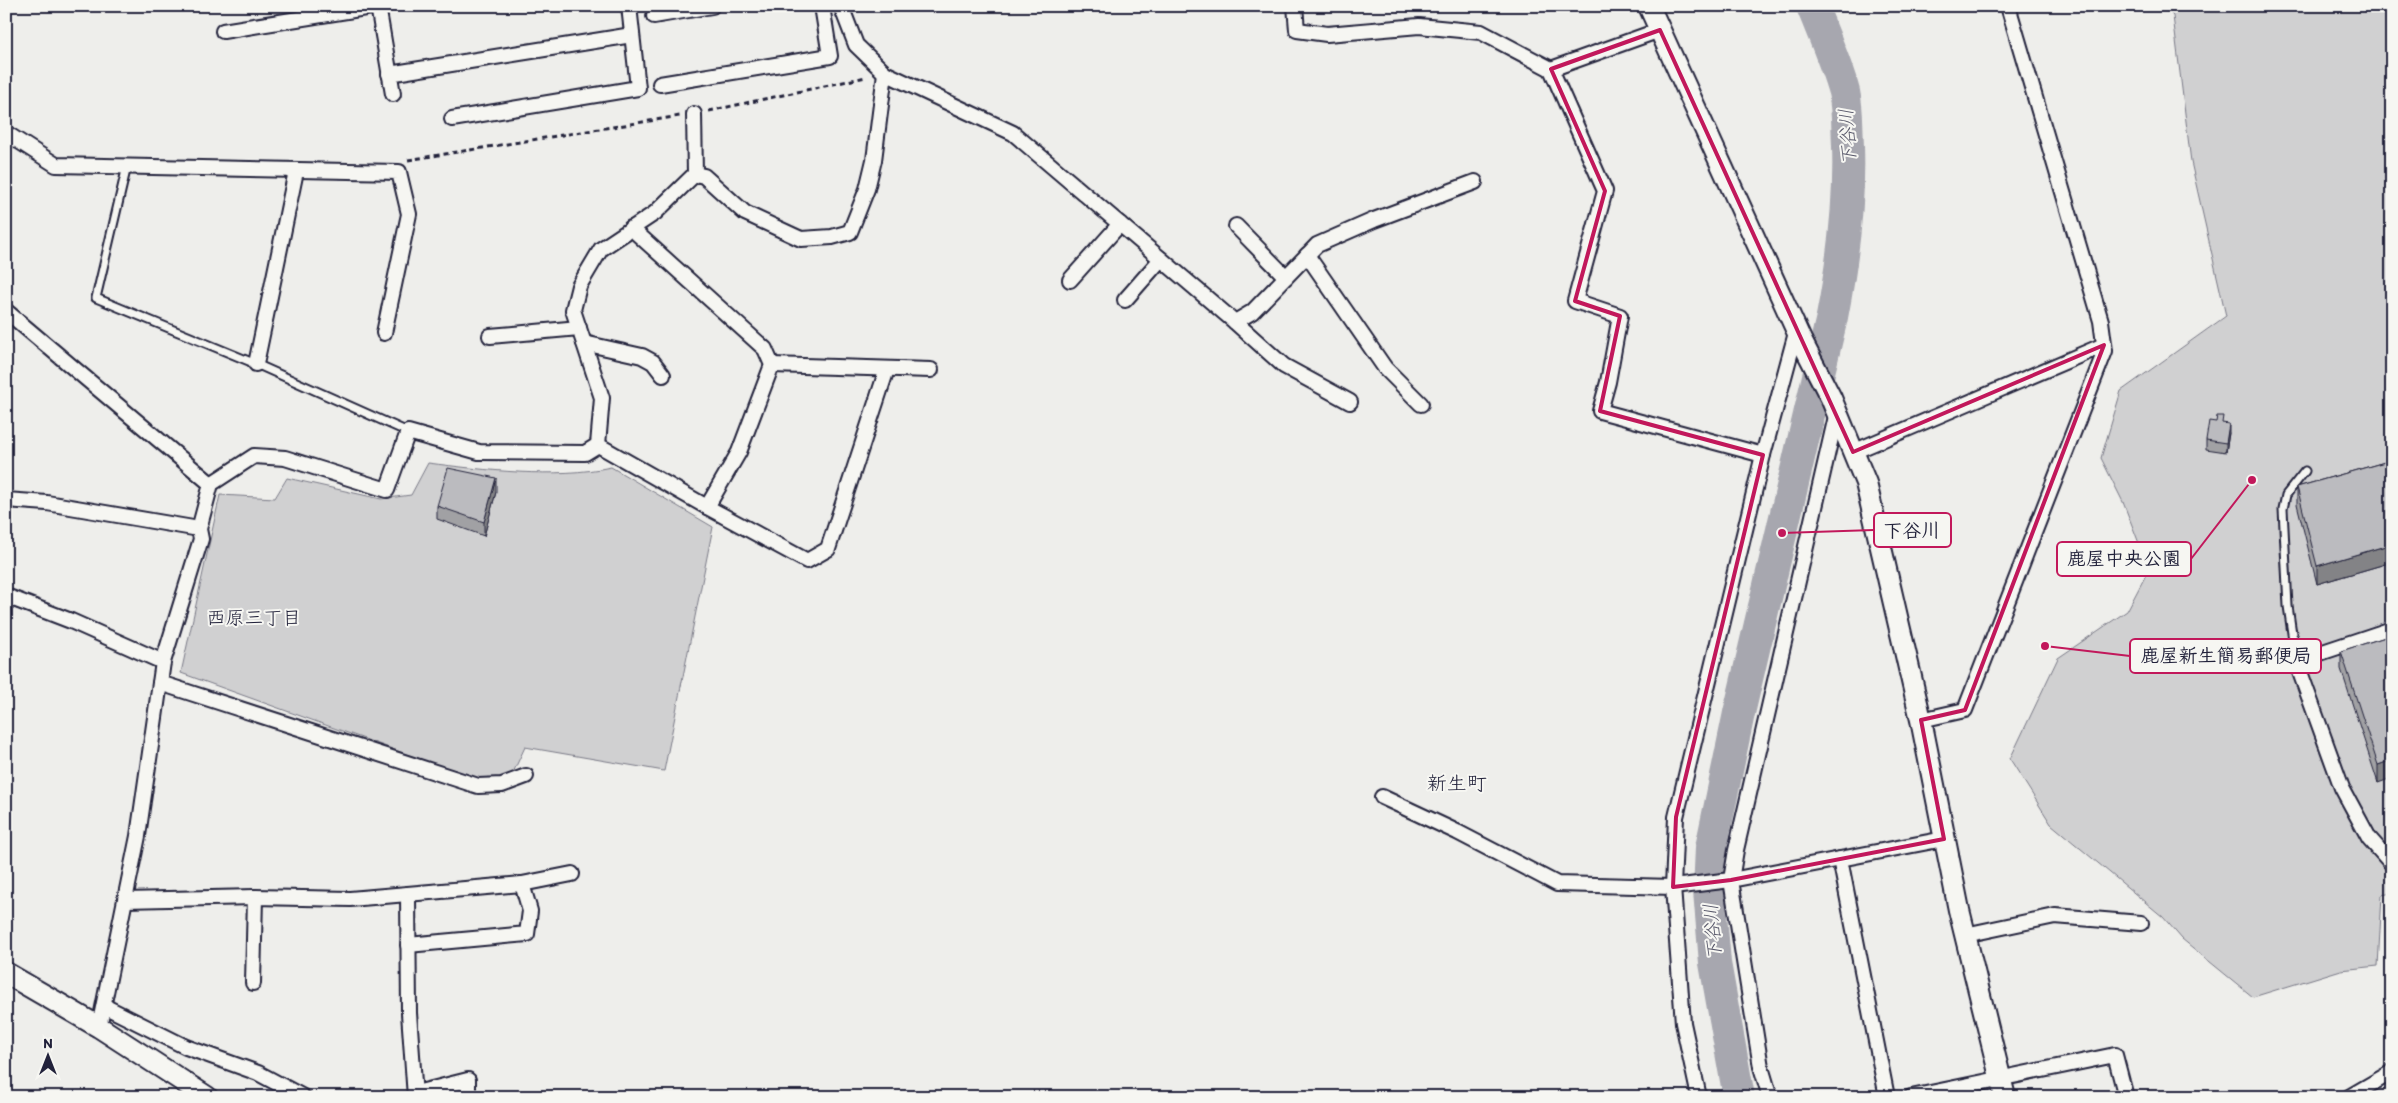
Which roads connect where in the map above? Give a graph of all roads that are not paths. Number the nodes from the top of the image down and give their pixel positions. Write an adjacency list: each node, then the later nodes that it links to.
1 (378, 6): 11 (street); 15 (street)
2 (629, 6): 12 (street)
3 (712, 6): 9 (street)
4 (822, 6): 16 (street)
5 (841, 6): 14 (street)
6 (1295, 6): 13 (street)
7 (1649, 6): 10 (street)
8 (2008, 6): 40 (street)
9 (654, 16)
10 (1660, 30): 13 (street); 37 (street)
11 (223, 31)
12 (632, 35): 15 (street); 19 (street)
13 (1551, 69): 52 (street)
14 (885, 73): 23 (street); 25 (street)
15 (389, 74): 17 (street)
16 (660, 84)
17 (392, 94)
18 (694, 114): 23 (street)
19 (452, 119)
20 (6, 133): 21 (street)
21 (127, 165): 22 (street); 41 (lane)
22 (296, 170): 36 (street); 41 (street)
23 (695, 174): 27 (street)
24 (1476, 182): 28 (street)
25 (1120, 224): 29 (street); 31 (street)
26 (1236, 226): 30 (street)
27 (631, 228): 35 (street); 42 (street)
28 (1308, 255): 30 (street); 47 (street)
29 (1161, 259): 32 (street); 34 (street)
30 (1286, 277): 34 (street)
31 (1070, 280)
32 (1125, 300)
33 (6, 311): 54 (street)
34 (1235, 322): 46 (street)
35 (579, 328): 38 (street); 39 (street)
36 (384, 333)
37 (1799, 334): 48 (street); 52 (street)
38 (490, 336)
39 (584, 343): 45 (street); 50 (street)
40 (2104, 345): 51 (street); 63 (street)
41 (256, 364): 49 (lane)
42 (772, 366): 43 (street); 56 (street)
43 (886, 369): 44 (street); 56 (street)
44 (931, 370)
45 (663, 375)
46 (1350, 402)
47 (1421, 404)
48 (1834, 405): 51 (street); 70 (street)
49 (408, 432): 50 (street); 54 (street)
50 (598, 445): 56 (street)
51 (1853, 452): 63 (street)
52 (1763, 456): 72 (street)
53 (2306, 471): 60 (lane)
54 (211, 484): 57 (street)
55 (6, 500): 57 (street)
56 (707, 508)
57 (199, 529): 61 (street)
58 (6, 596): 61 (street)
59 (2392, 629): 60 (street)
60 (2296, 661): 68 (street)
61 (163, 662): 62 (street)
62 (160, 683): 64 (street); 75 (street)
63 (1921, 720): 66 (street)
64 (526, 776)
65 (1382, 798): 72 (street)
66 (1944, 839): 67 (street); 77 (street)
67 (1840, 859): 70 (street); 91 (street)
68 (2392, 864)
69 (572, 874): 71 (street)
70 (1732, 880): 72 (street); 90 (street)
71 (522, 884): 73 (street); 78 (street)
72 (1673, 887): 89 (street)
73 (408, 894): 74 (street); 78 (street)
74 (255, 897): 75 (street); 80 (street)
75 (125, 900): 81 (street)
76 (2141, 923): 77 (street)
77 (1965, 935): 84 (street)
78 (408, 945): 85 (street)
79 (6, 973): 82 (street)
80 (253, 982)
81 (104, 1006): 82 (street); 87 (street)
82 (99, 1027): 86 (street)
83 (2392, 1072): 94 (street)
84 (2002, 1088): 92 (street); 93 (street)
85 (416, 1095): 88 (street)
86 (206, 1097)
87 (303, 1097)
88 (468, 1097)
89 (1699, 1097)
90 (1770, 1097)
91 (1887, 1097)
92 (1911, 1097)
93 (2126, 1097)
94 (2349, 1097)

